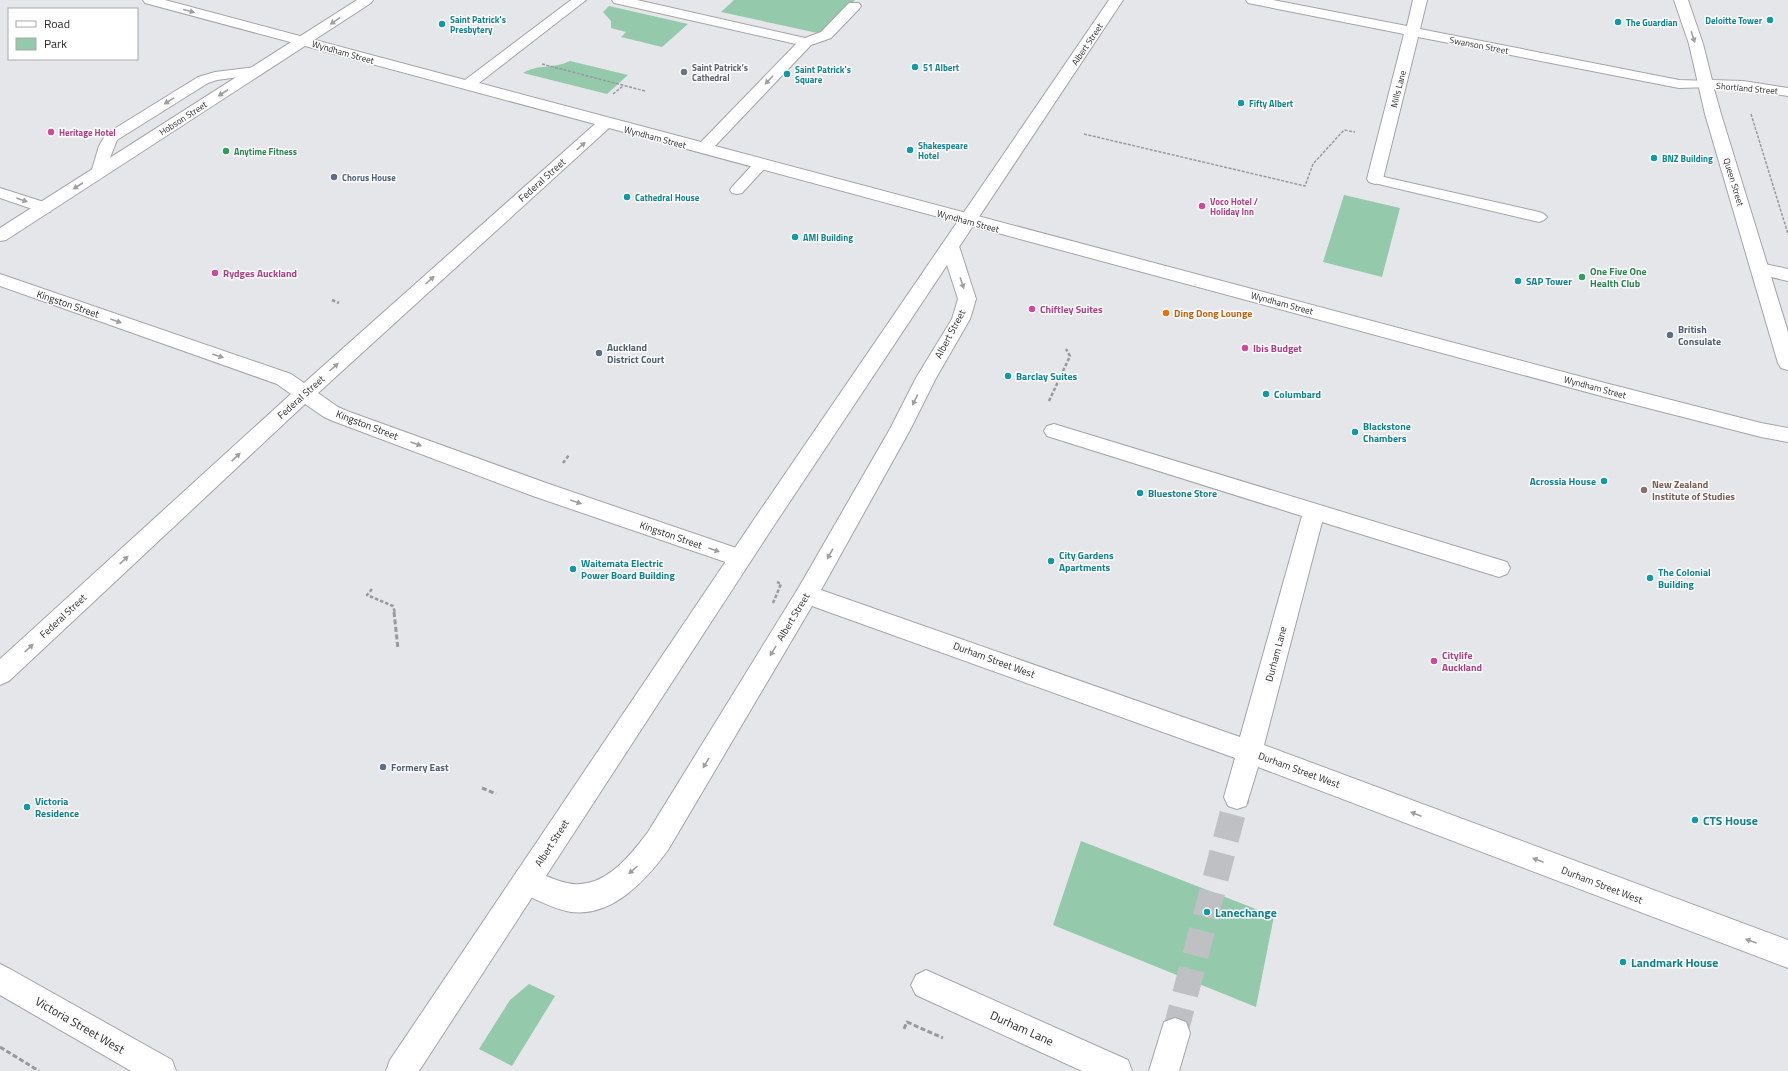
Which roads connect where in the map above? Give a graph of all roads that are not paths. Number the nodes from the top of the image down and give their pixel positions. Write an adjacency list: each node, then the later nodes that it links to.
1 (150, 0): 11 (street, Wyndham Street, one-way to 11)
2 (366, 0): 11 (street, Hobson Street, one-way to 11)
3 (579, 0): 15 (street)
4 (619, 0): 12 (street)
5 (1116, 0): 26 (street, Albert Street)
6 (1253, 0): 10 (street, Swanson Street)
7 (1420, 0): 10 (street, Mills Lane)
8 (1681, 0): 14 (street, Queen Street, one-way to 14)
9 (854, 6): 12 (street)
10 (1412, 30): 14 (street, Swanson Street); 21 (street, Mills Lane)
11 (303, 41): 13 (street, Hobson Street); 15 (street, Wyndham Street)
12 (806, 42): 18 (street, one-way to 18)
13 (257, 71): 20 (street, Hobson Street, one-way to 20); 20 (lane, one-way to 20)
14 (1706, 84): 16 (street, Shortland Street); 29 (street, Queen Street)
15 (466, 86): 17 (street, Wyndham Street)
16 (1788, 92)
17 (605, 123): 18 (street, Wyndham Street); 33 (street, Federal Street, one-way to 17)
18 (703, 149): 19 (street, Wyndham Street)
19 (760, 165): 22 (lane); 26 (street, Wyndham Street)
20 (98, 173): 24 (street, Hobson Street, one-way to 24)
21 (1375, 179): 25 (lane)
22 (737, 190)
23 (0, 193): 24 (street, one-way to 24)
24 (44, 208): 27 (street, Hobson Street)
25 (1539, 217)
26 (968, 220): 28 (street, Albert Street); 35 (street, Wyndham Street)
27 (0, 236)
28 (950, 246): 37 (street, Albert Street); 39 (street, Albert Street, one-way to 39)
29 (1760, 269): 30 (street); 32 (street, Queen Street)
30 (1788, 275)
31 (0, 280): 33 (street, Kingston Street, one-way to 33)
32 (1788, 363)
33 (305, 393): 37 (street, Kingston Street, one-way to 37); 40 (street, Federal Street, one-way to 33)
34 (1054, 431): 36 (street)
35 (1788, 435)
36 (1314, 510): 38 (street); 41 (street, Durham Lane)
37 (740, 558): 43 (street, Albert Street)
38 (1499, 568)
39 (808, 594): 41 (street, Durham Street West); 43 (street, Albert Street, one-way to 43)
40 (0, 674)
41 (1249, 752): 42 (street, Durham Lane); 44 (street, Durham Street West, one-way to 41)
42 (1237, 797)
43 (527, 881): 49 (street, Albert Street)
44 (1788, 954)
45 (0, 979): 48 (street, Victoria Street West)
46 (926, 985): 50 (street, Durham Lane)
47 (1175, 1032): 51 (street)
48 (161, 1071)
49 (401, 1071)
50 (1117, 1071)
51 (1164, 1071)

